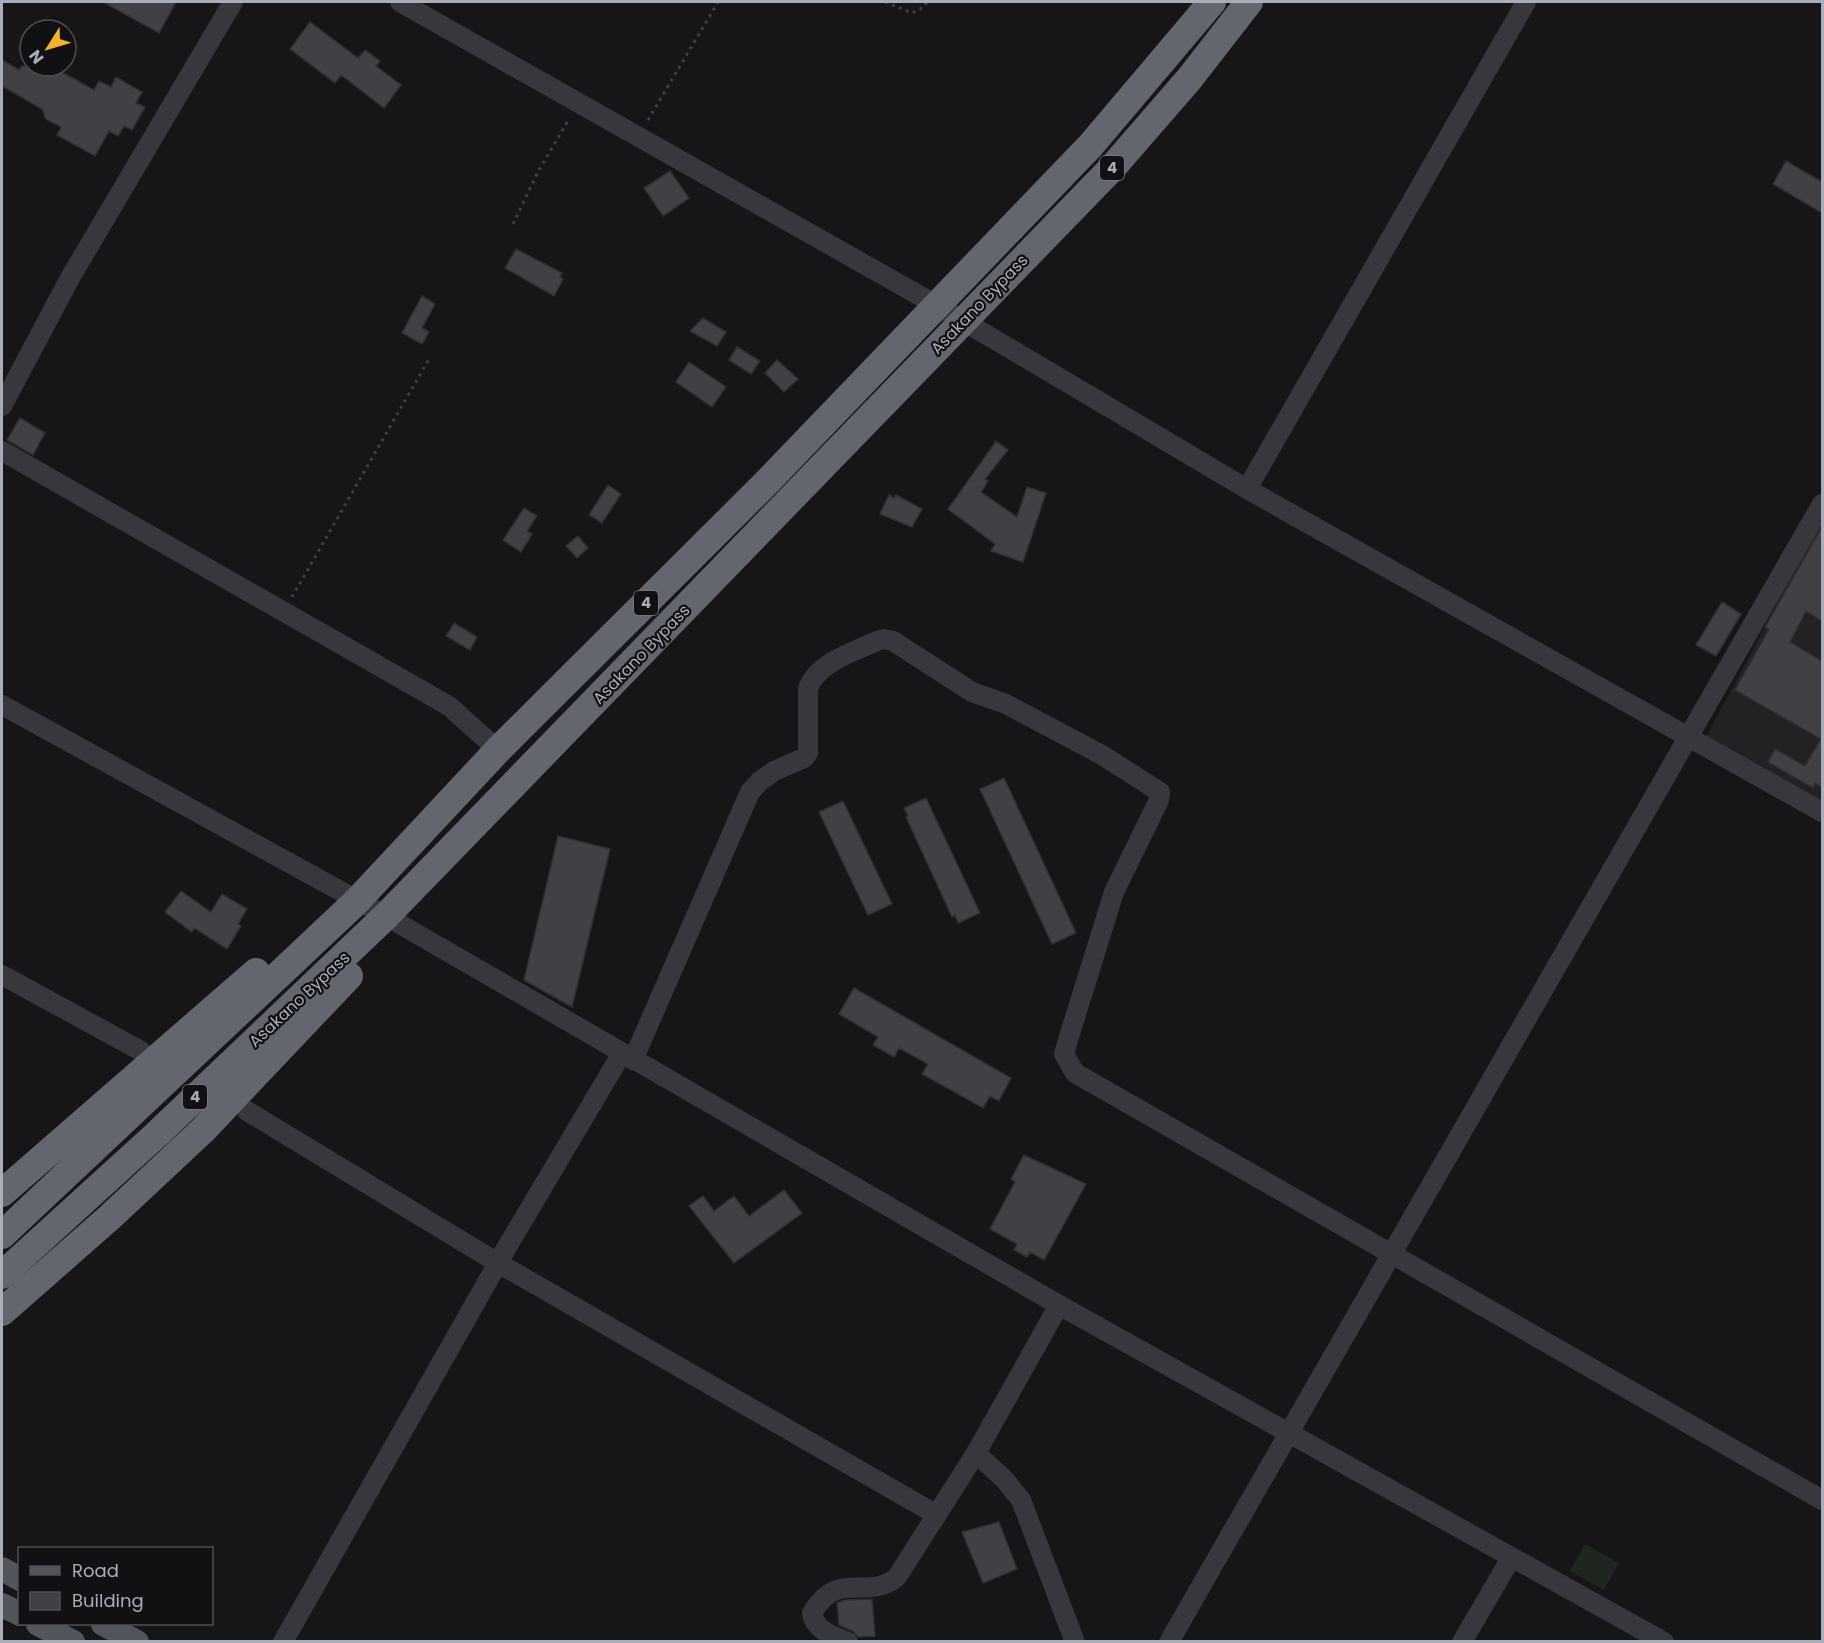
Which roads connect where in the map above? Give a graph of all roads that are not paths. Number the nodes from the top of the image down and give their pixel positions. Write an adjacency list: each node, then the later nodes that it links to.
1 (233, 2): 8 (street)
2 (400, 2): 6 (street)
3 (1212, 2): 6 (highway, Asakano Bypass / 4)
4 (1249, 2): 7 (highway, Asakano Bypass / 4)
5 (1526, 2): 10 (street)
6 (938, 306): 7 (street); 14 (highway, Asakano Bypass / 4)
7 (962, 322): 10 (street); 17 (highway, Asakano Bypass / 4)
8 (2, 406)
9 (2, 451): 14 (street)
10 (1247, 489): 13 (street)
11 (1822, 504): 13 (street)
12 (2, 705): 16 (street)
13 (1688, 737): 15 (street); 24 (street)
14 (498, 750): 16 (highway, Asakano Bypass / 4)
15 (1822, 812)
16 (356, 902): 17 (street); 19 (highway, 4); 23 (highway, Asakano Bypass / 4)
17 (386, 916): 20 (street); 26 (highway, Asakano Bypass / 4); 28 (highway)
18 (2, 975): 19 (street)
19 (150, 1054): 22 (highway)
20 (627, 1056): 24 (street); 25 (street); 27 (street)
21 (247, 1111): 25 (street)
22 (2, 1193)
23 (2, 1235)
24 (1393, 1254): 29 (street); 31 (street)
25 (498, 1263): 32 (street); 42 (street)
26 (2, 1275)
27 (1059, 1305): 29 (street); 30 (street)
28 (2, 1312)
29 (1288, 1434): 33 (street); 45 (street)
30 (976, 1453): 32 (street); 44 (street)
31 (1822, 1500)
32 (937, 1515): 43 (street)
33 (1511, 1558): 46 (street); 47 (street)
34 (2, 1569): 35 (main road)
35 (18, 1578)
36 (2, 1605): 37 (main road)
37 (18, 1613)
38 (42, 1625): 40 (main road)
39 (107, 1625): 41 (main road)
40 (73, 1641)
41 (137, 1641)
42 (283, 1641)
43 (848, 1641)
44 (1075, 1641)
45 (1169, 1641)
46 (1462, 1641)
47 (1664, 1641)

